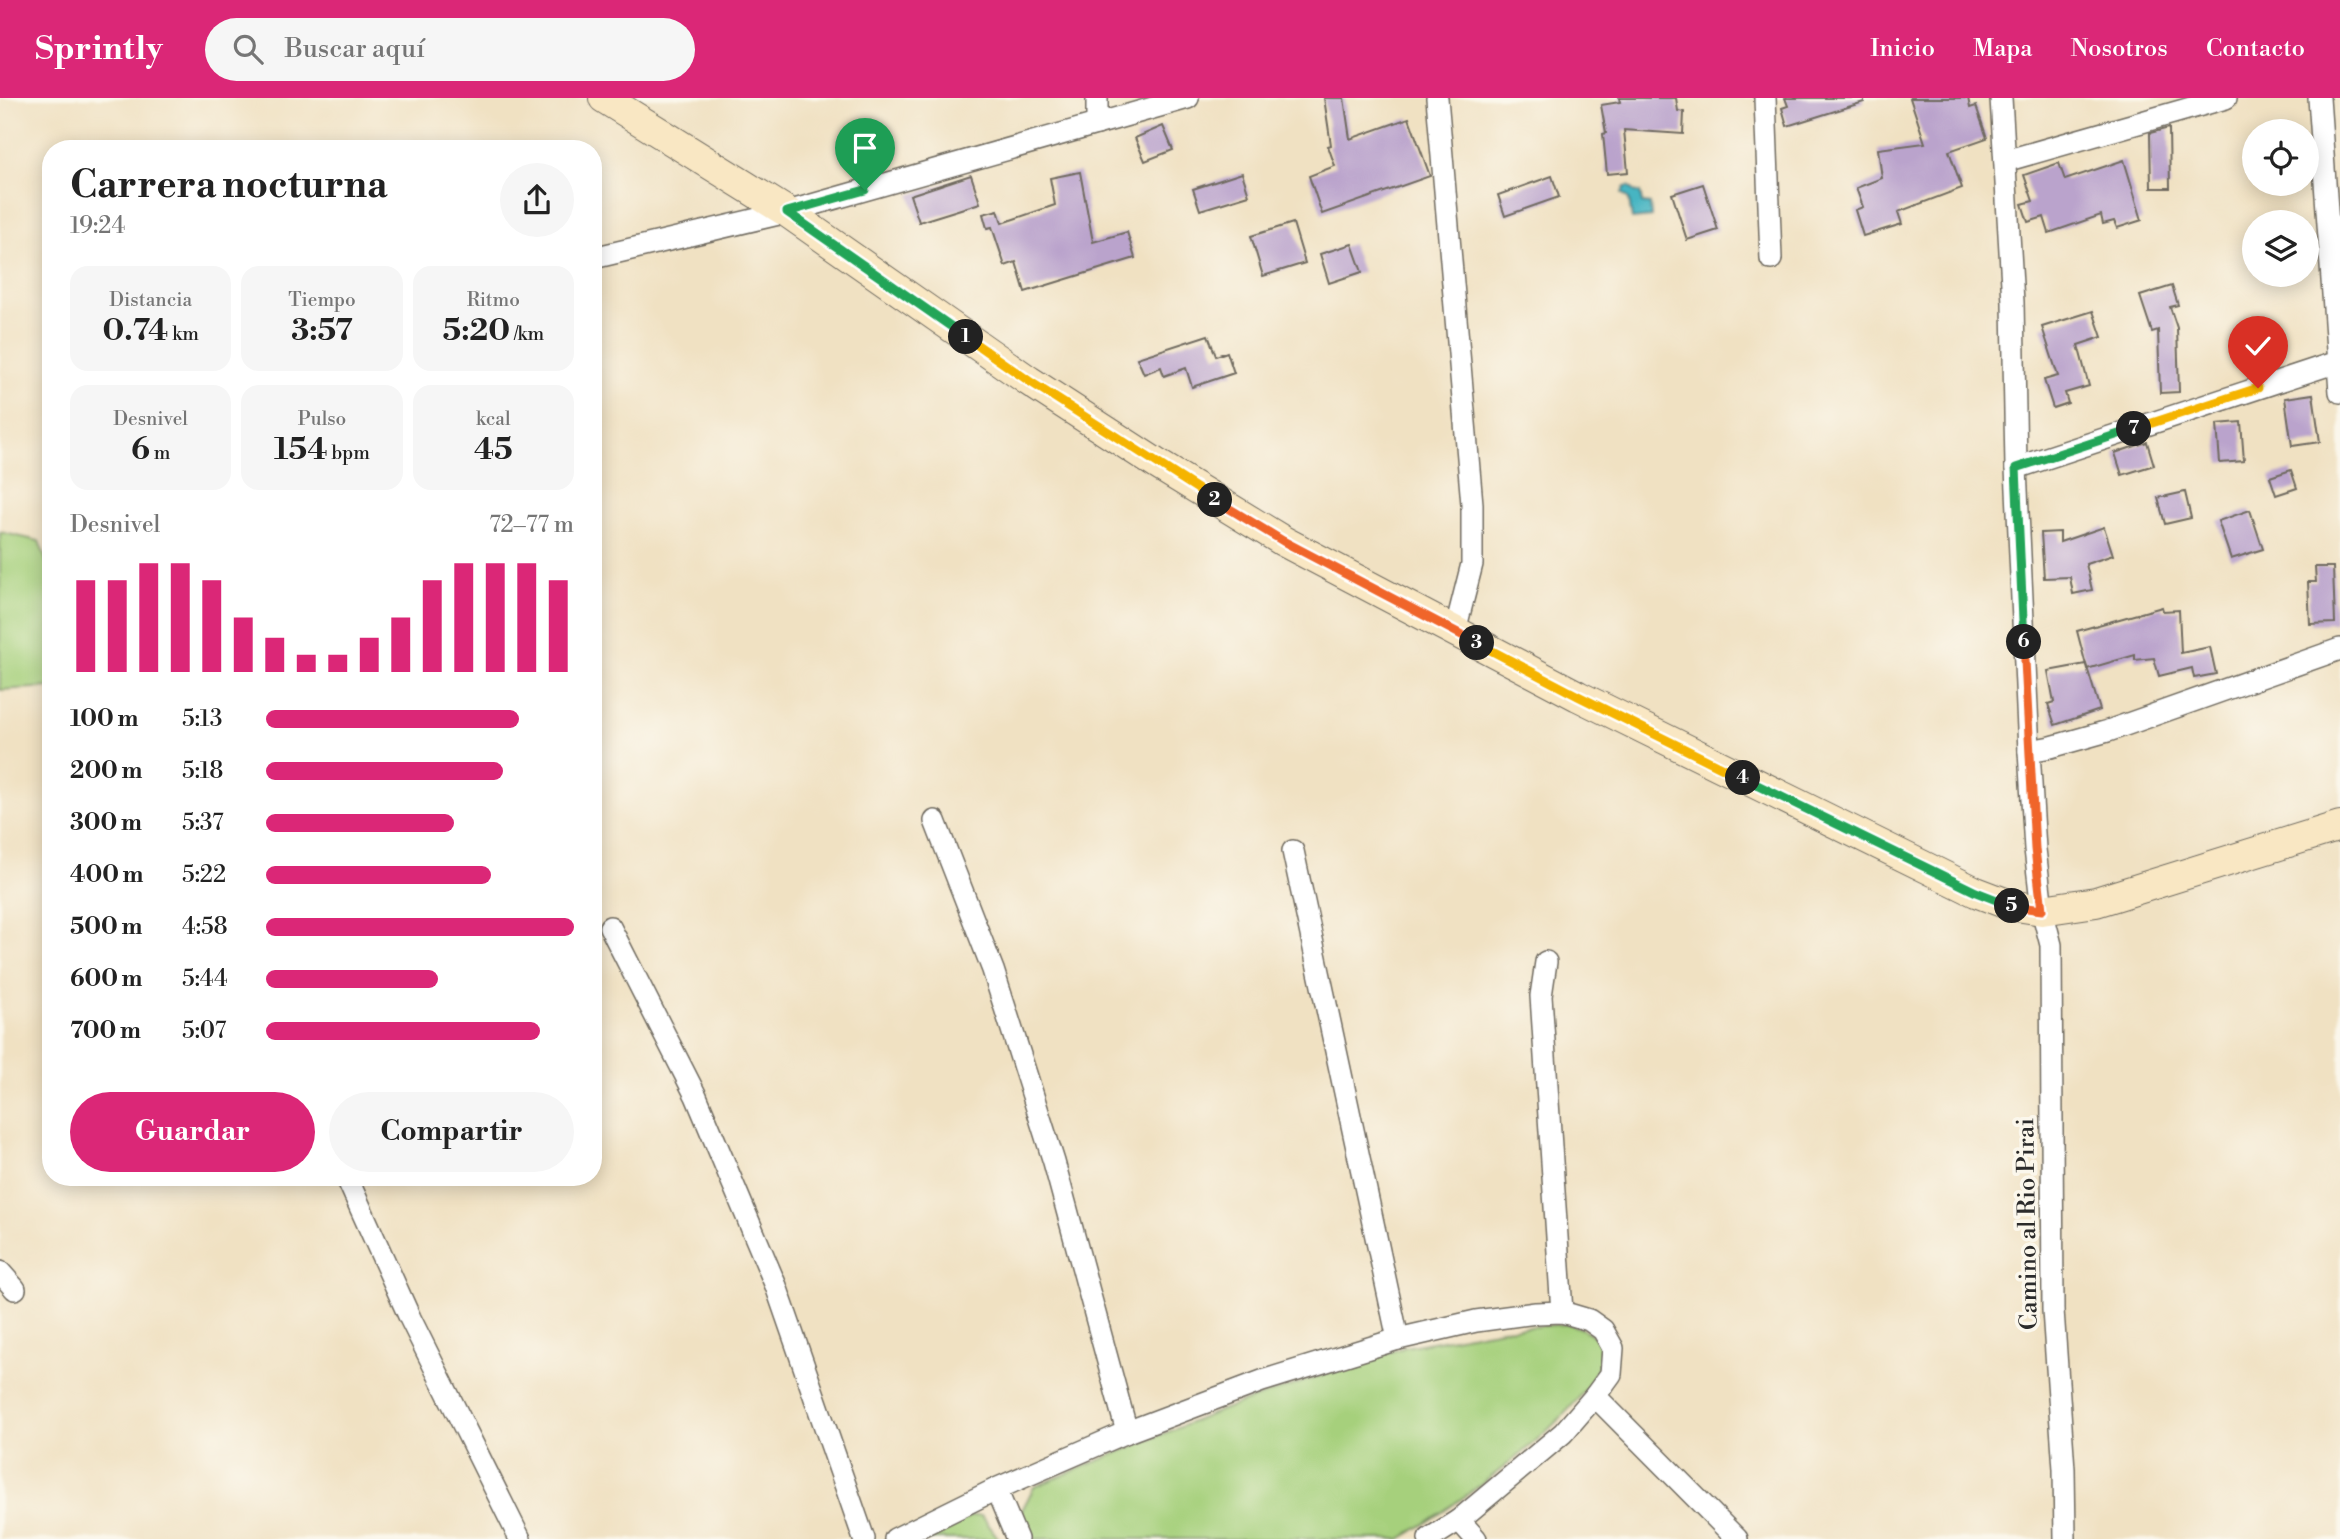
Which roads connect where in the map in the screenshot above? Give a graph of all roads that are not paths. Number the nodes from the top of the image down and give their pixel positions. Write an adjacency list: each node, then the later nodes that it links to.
1 (604, 98): 11 (main road)
2 (1097, 98): 9 (street)
3 (1188, 98): 9 (street)
4 (1437, 98): 17 (street)
5 (1765, 98): 13 (street)
6 (2001, 98): 10 (street, Camino al Rio Pirai)
7 (2226, 98): 10 (street)
8 (2319, 98): 14 (street)
9 (1097, 124): 11 (street)
10 (2005, 161): 16 (street, Camino al Rio Pirai)
11 (787, 212): 12 (street); 17 (main road)
12 (602, 256)
13 (1771, 259)
14 (2339, 362): 15 (street); 16 (street)
15 (2340, 392)
16 (2016, 468): 19 (street, Camino al Rio Pirai)
17 (1455, 631): 23 (main road)
18 (2340, 649): 19 (street)
19 (2029, 751): 23 (street, Camino al Rio Pirai)
20 (935, 821): 32 (street)
21 (2340, 826): 23 (main road)
22 (1293, 851): 30 (street)
23 (2042, 910): 42 (street, Camino al Rio Pirai)
24 (610, 927): 36 (street)
25 (1546, 962): 29 (street)
26 (351, 1186): 35 (street)
27 (0, 1272): 28 (street)
28 (15, 1289)
29 (1562, 1312): 30 (street); 31 (street)
30 (1398, 1339): 32 (street)
31 (1595, 1396): 34 (street); 41 (street)
32 (1127, 1432): 33 (street)
33 (996, 1489): 37 (street); 38 (street)
34 (1459, 1520): 39 (street); 40 (street)
35 (520, 1539)
36 (864, 1539)
37 (895, 1539)
38 (1017, 1539)
39 (1429, 1539)
40 (1476, 1539)
41 (1737, 1539)
42 (2065, 1539)

